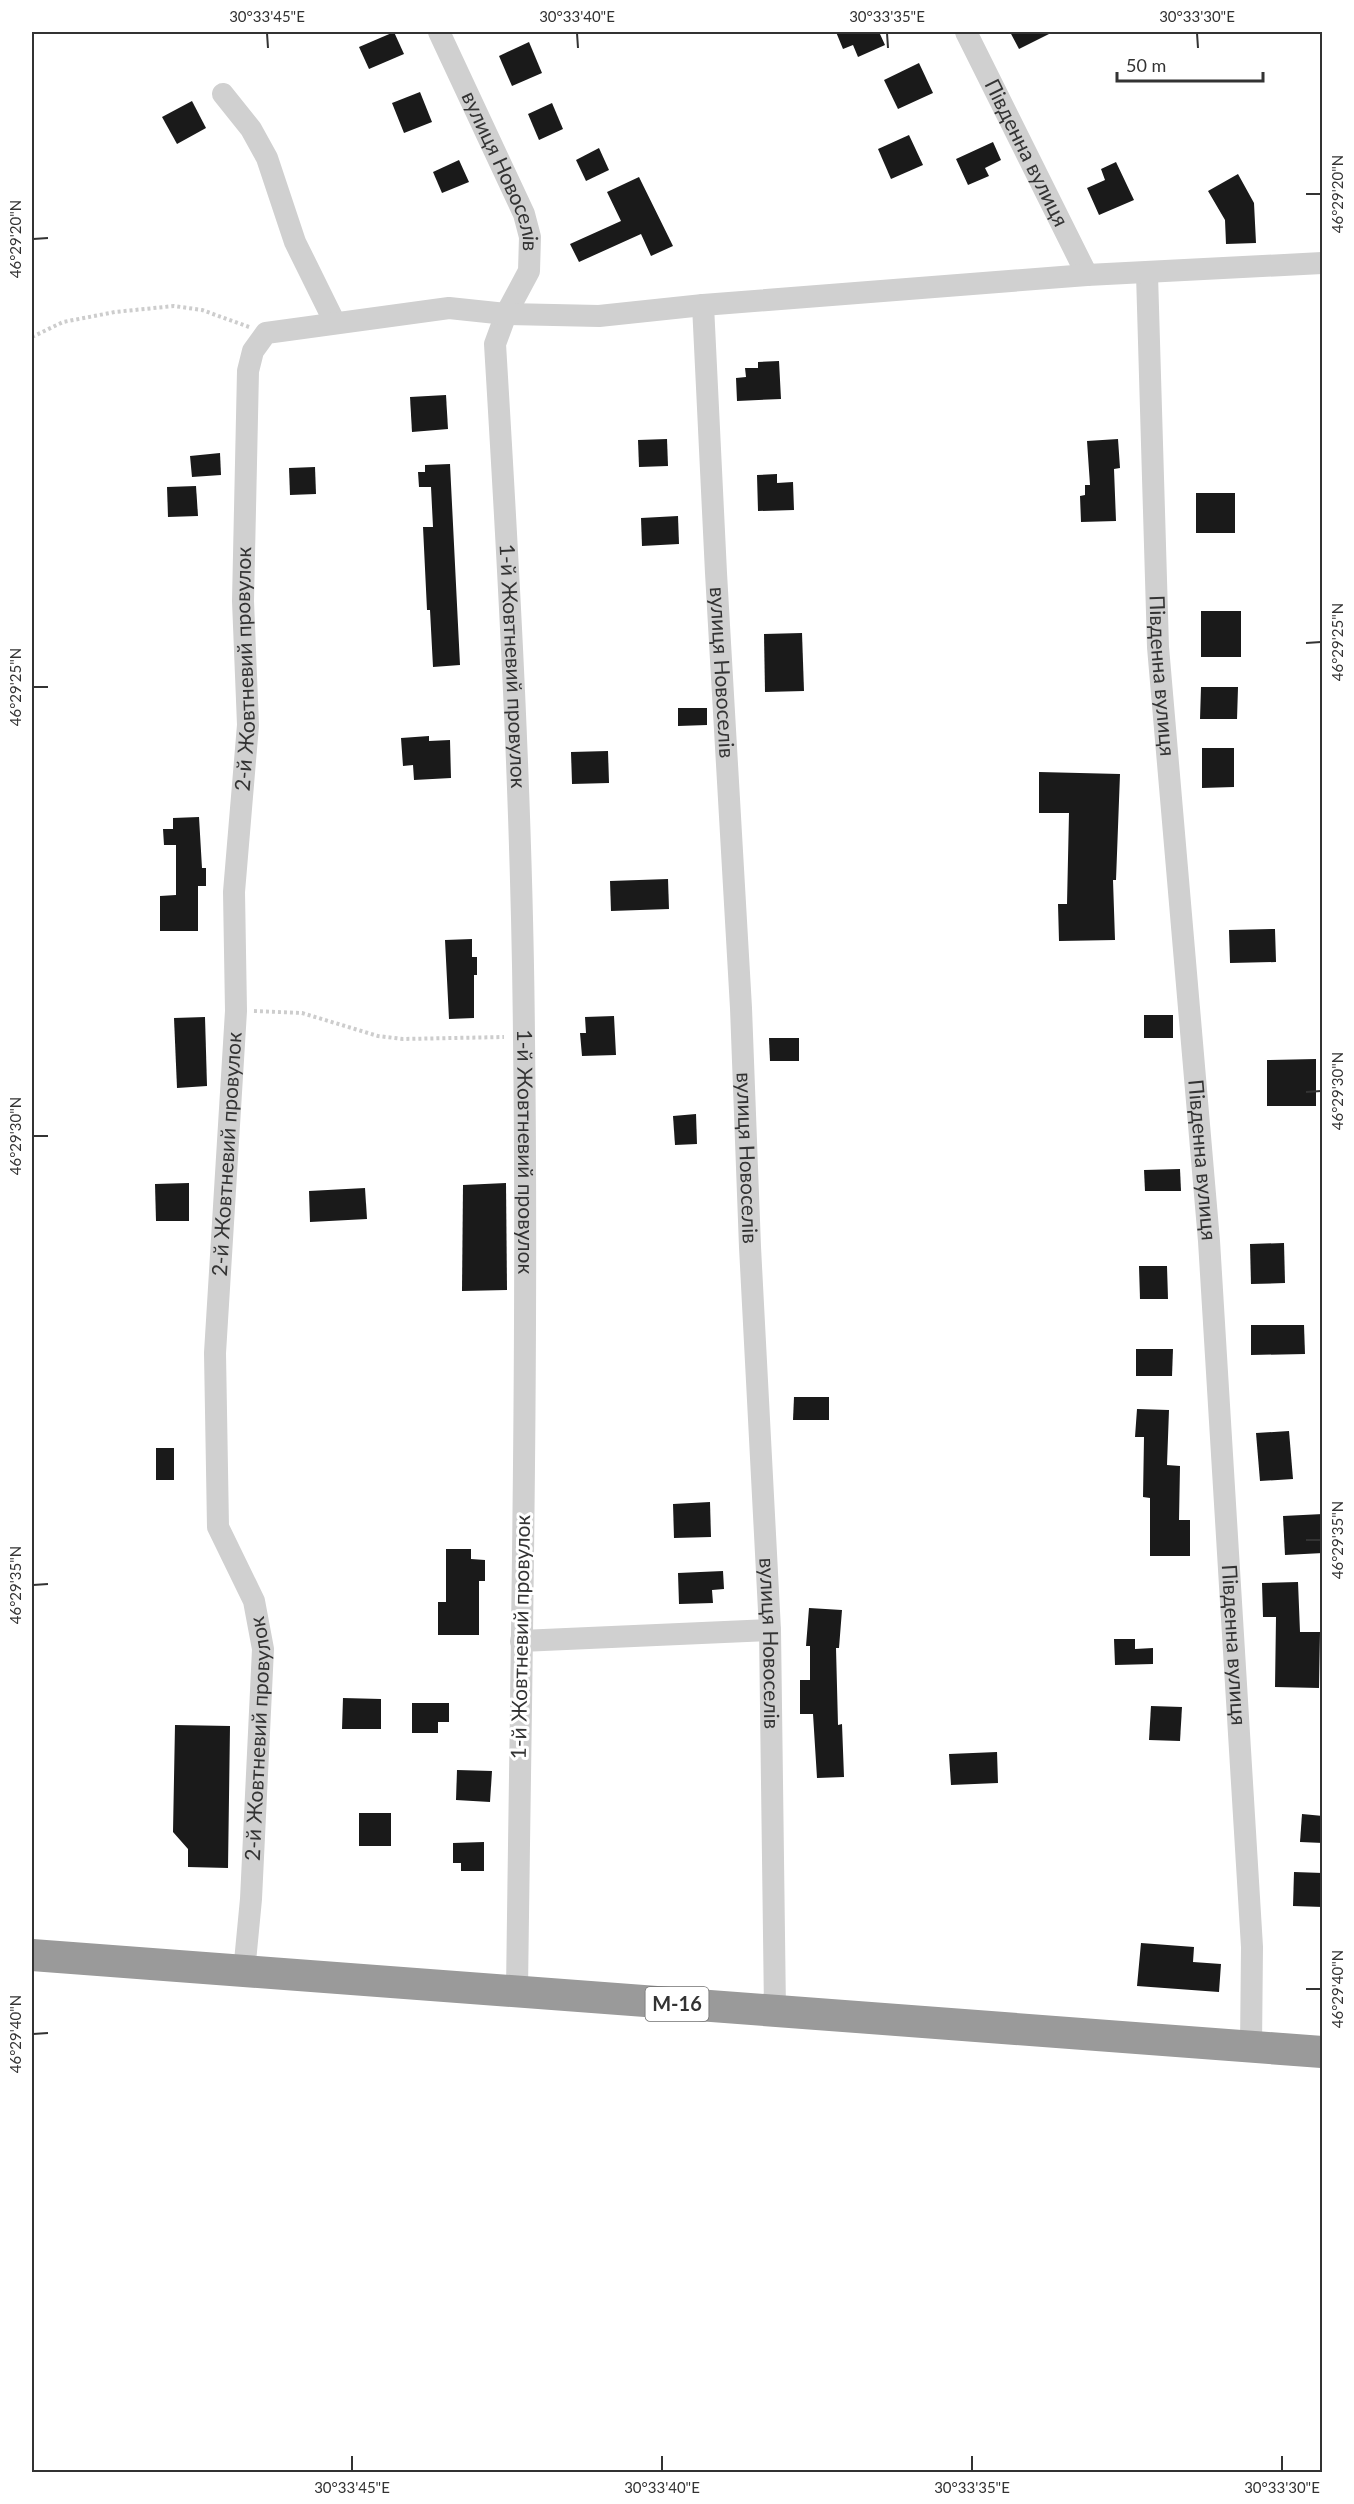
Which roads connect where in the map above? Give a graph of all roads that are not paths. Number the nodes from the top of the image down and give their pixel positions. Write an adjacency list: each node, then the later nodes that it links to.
1 (440, 32): 8 (street, вулиця Новоселів)
2 (966, 32): 6 (street, Південна вулиця)
3 (223, 94): 9 (street)
4 (1323, 262): 5 (street)
5 (1147, 274): 6 (street); 16 (street, Південна вулиця)
6 (1087, 275): 7 (street)
7 (704, 305): 8 (street); 10 (street, вулиця Новоселів)
8 (507, 314): 9 (street); 11 (street, 1-й Жовтневий провулок)
9 (335, 323): 13 (street, 2-й Жовтневий провулок)
10 (770, 1630): 11 (street); 15 (street, вулиця Новоселів)
11 (521, 1641): 14 (street, 1-й Жовтневий провулок)
12 (32, 1955): 13 (highway, М-16)
13 (244, 1972): 14 (highway, М-16)
14 (517, 1991): 15 (highway, М-16)
15 (775, 2011): 16 (highway, М-16)
16 (1251, 2047): 17 (highway, М-16)
17 (1323, 2052)

